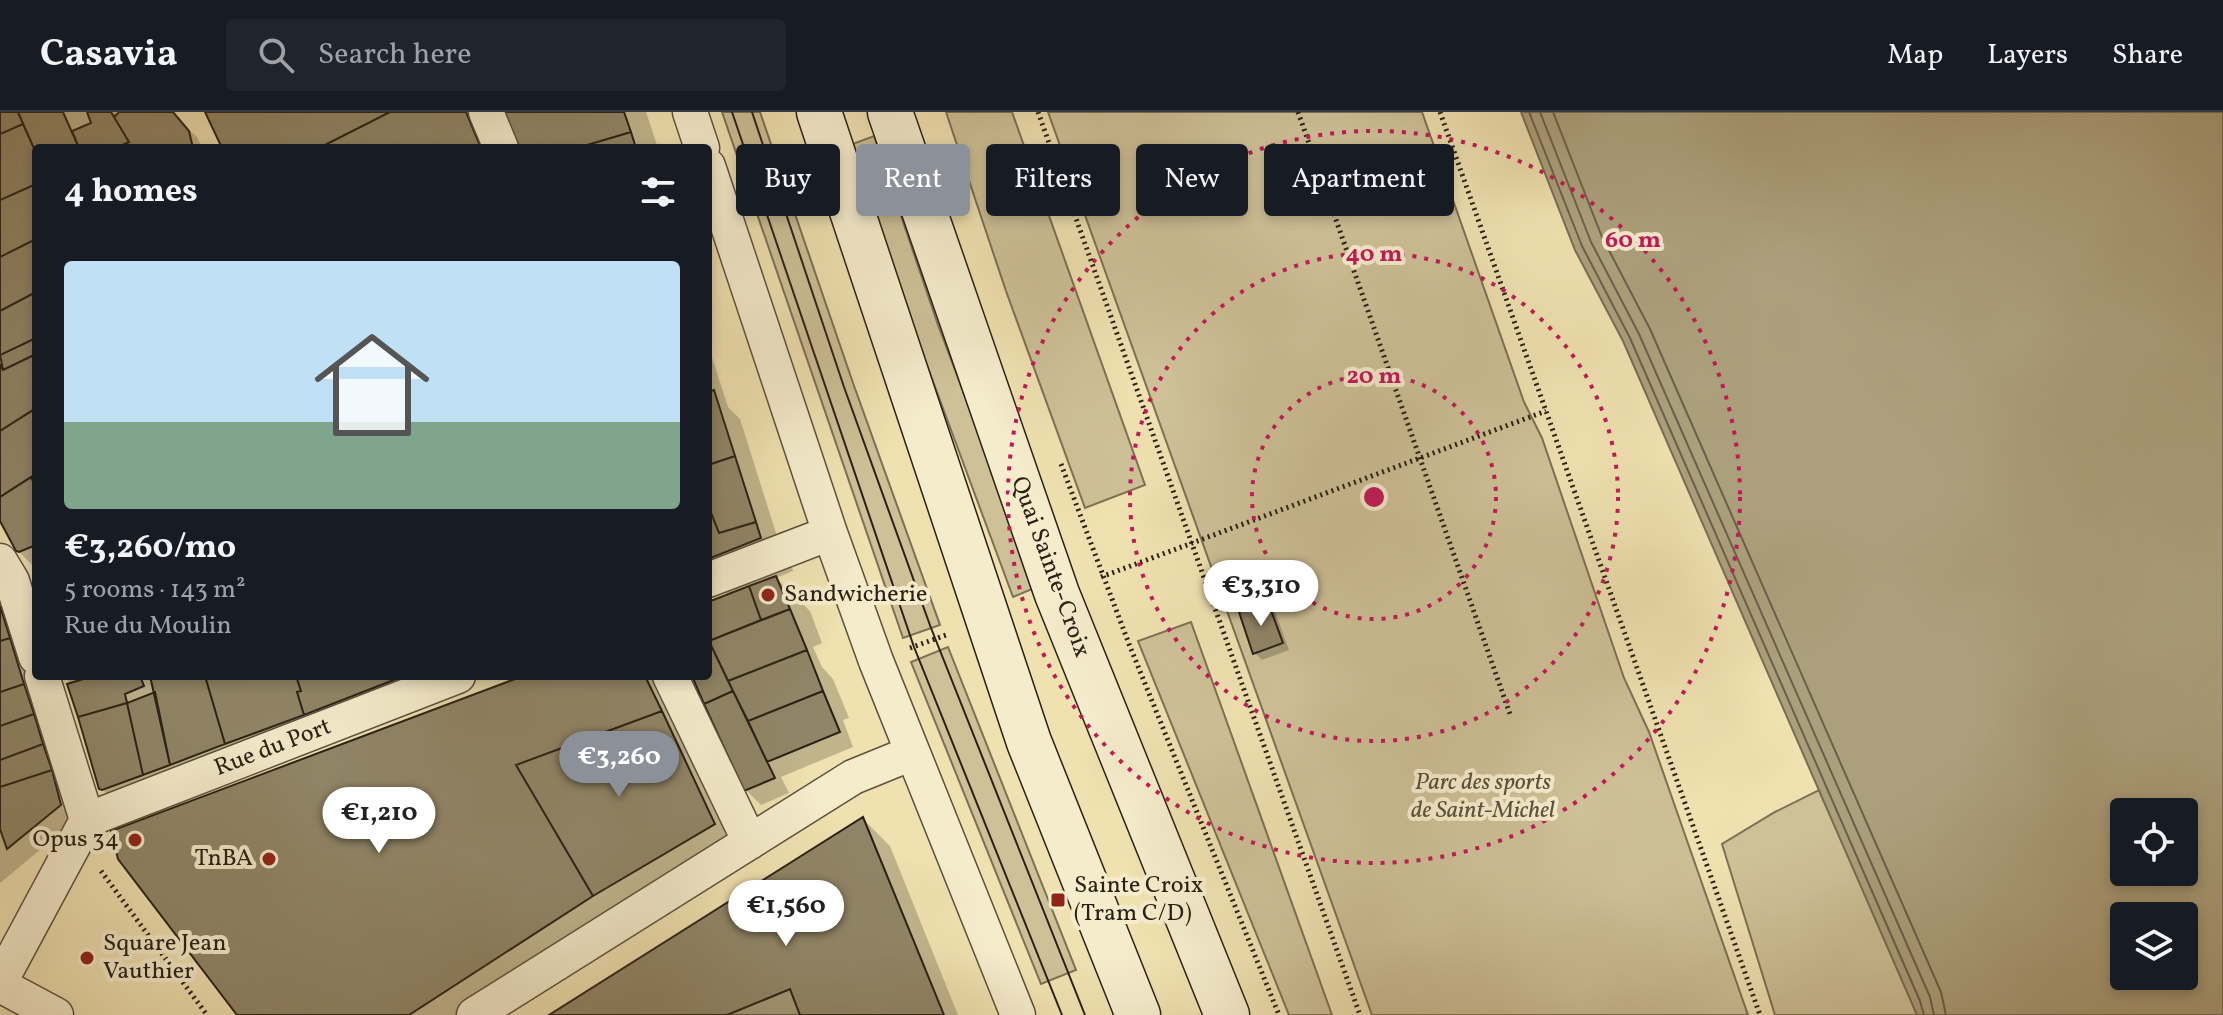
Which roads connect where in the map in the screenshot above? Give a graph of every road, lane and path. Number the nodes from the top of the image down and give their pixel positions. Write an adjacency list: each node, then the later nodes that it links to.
1 (486, 112): 8 (street)
2 (690, 112): 9 (street)
3 (819, 112): 32 (main road)
4 (890, 112): 33 (main road, Quai Sainte-Croix)
5 (1038, 112): 15 (path)
6 (1298, 112): 12 (path)
7 (1440, 112): 11 (path)
8 (499, 144)
9 (701, 144)
10 (712, 178): 14 (street)
11 (1546, 411): 12 (path); 36 (path)
12 (1420, 458): 15 (path); 23 (path)
13 (1077, 510): 17 (path)
14 (830, 533): 18 (street); 24 (street)
15 (1193, 543): 17 (path); 35 (path)
16 (16, 571): 19 (street)
17 (1103, 577): 34 (path)
18 (712, 578)
19 (32, 640)
20 (43, 680): 25 (street)
21 (443, 680): 25 (street, Rue du Port)
22 (672, 680): 26 (street)
23 (1511, 717)
24 (912, 753): 26 (street); 31 (street)
25 (87, 820): 27 (street); 29 (path)
26 (750, 842): 30 (street)
27 (0, 983): 28 (street)
28 (56, 1015)
29 (207, 1015)
30 (474, 1015)
31 (1018, 1015)
32 (1138, 1015)
33 (1227, 1015)
34 (1279, 1015)
35 (1360, 1015)
36 (1760, 1015)

